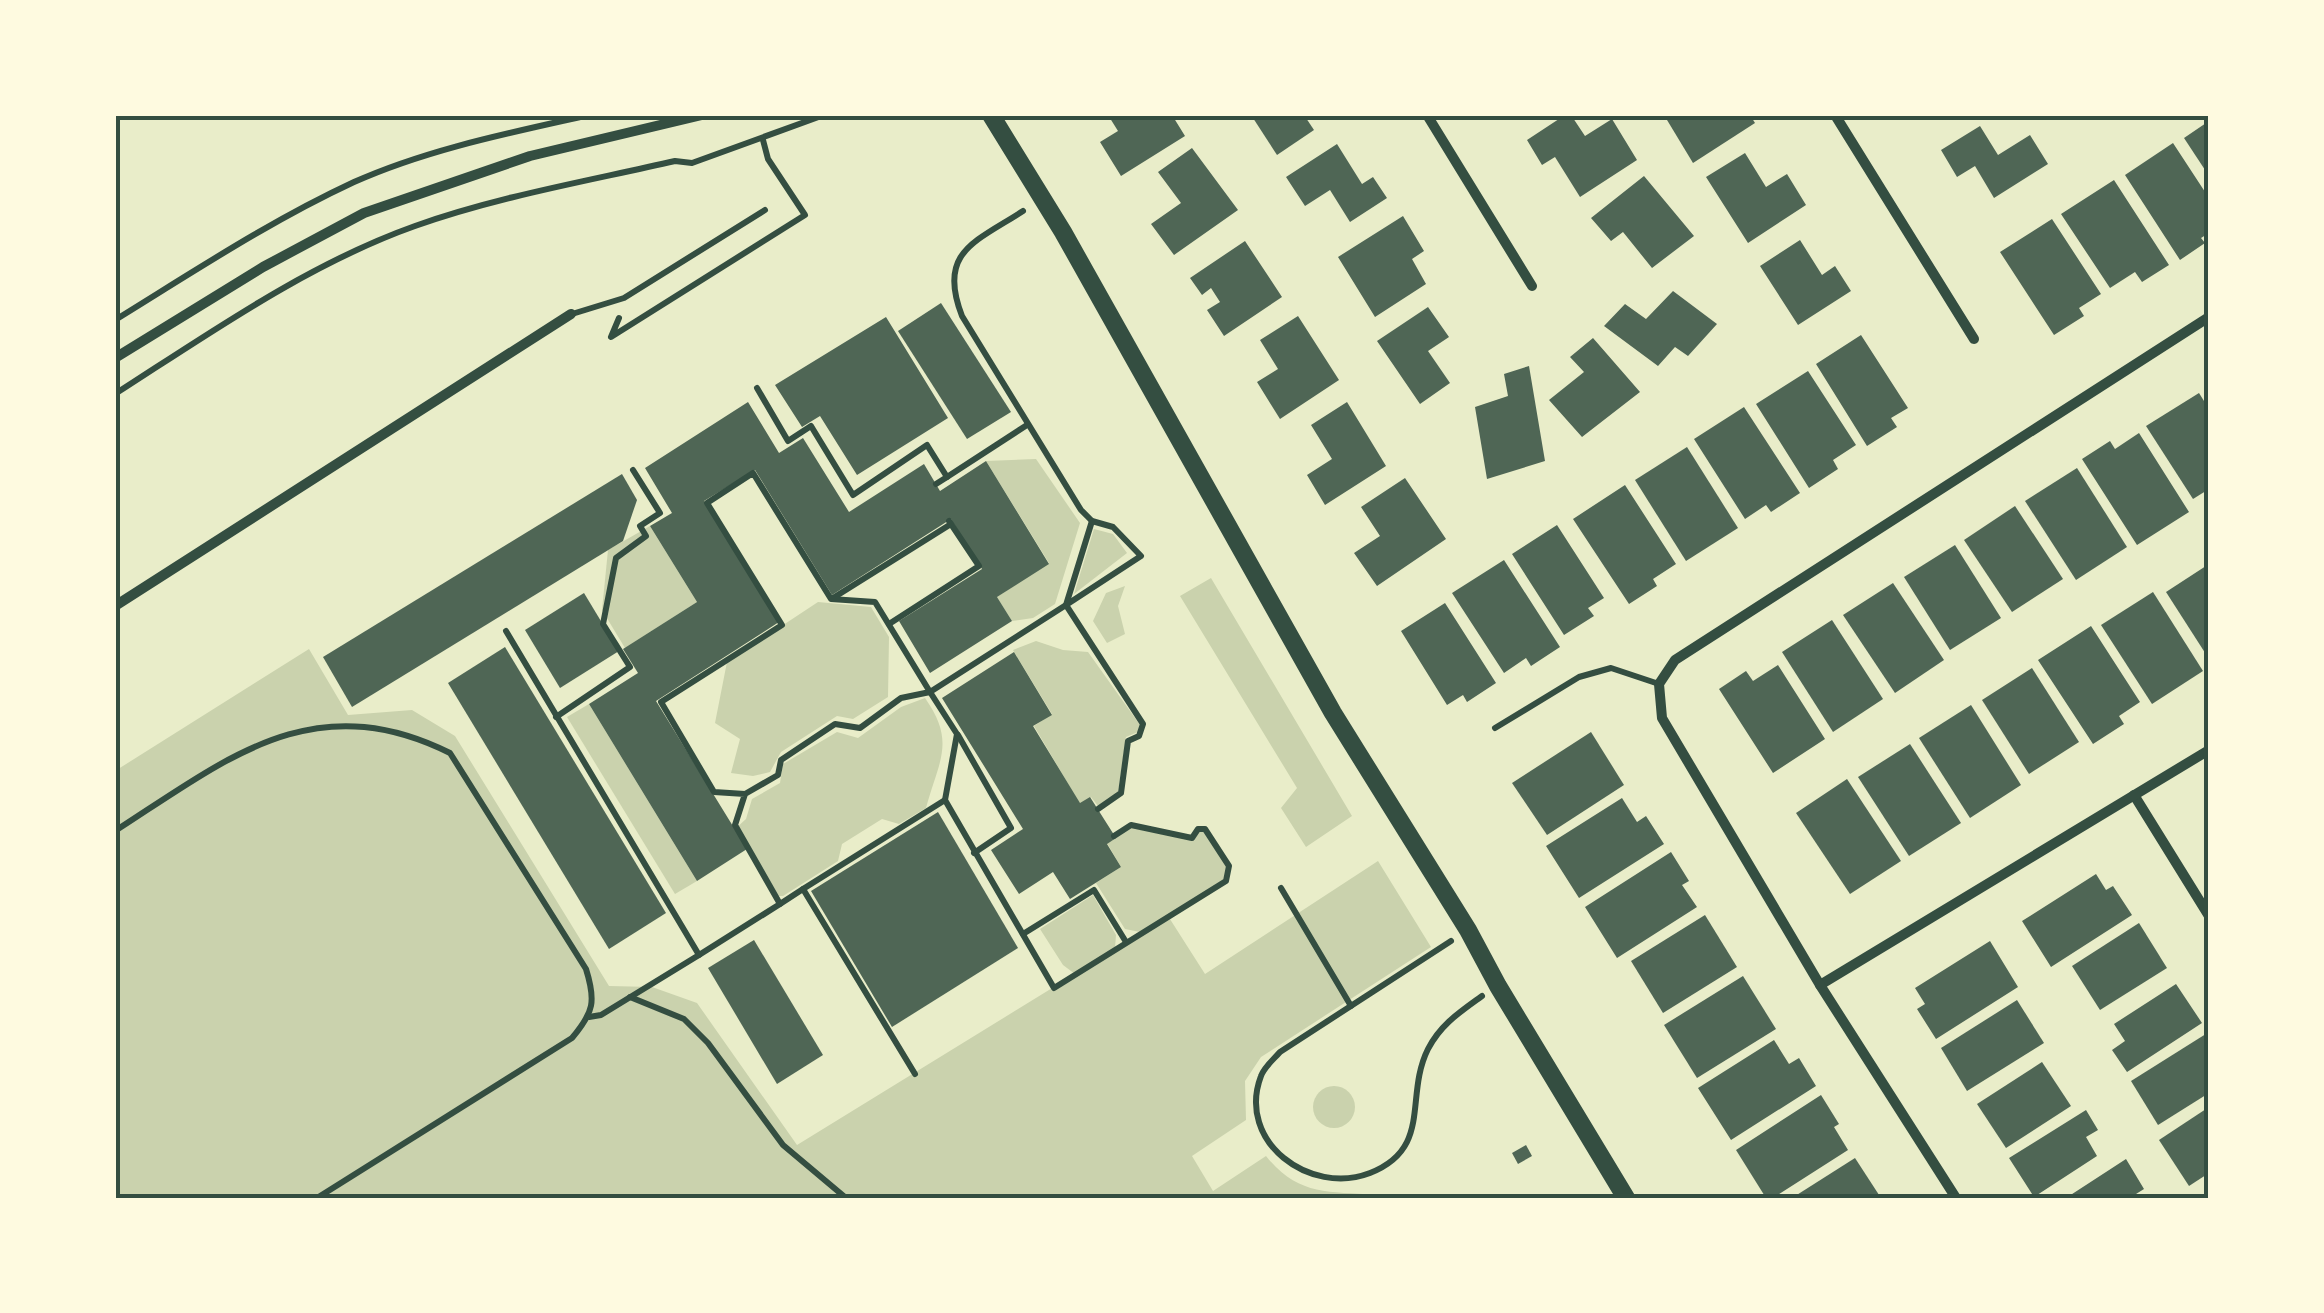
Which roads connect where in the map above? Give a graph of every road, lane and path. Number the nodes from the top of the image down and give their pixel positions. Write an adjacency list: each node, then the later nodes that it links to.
1 (702, 115): 12 (street)
2 (824, 115): 14 (path)
3 (991, 115): 6 (street)
4 (1428, 115): 8 (street)
5 (1835, 115): 11 (street)
6 (1044, 198): 15 (path); 42 (street)
7 (766, 210): 9 (lane)
8 (1532, 286)
9 (570, 314): 22 (street)
10 (2209, 317): 25 (street)
11 (1974, 339)
12 (115, 358)
13 (757, 388): 17 (path)
14 (115, 394)
15 (1027, 425): 17 (path); 19 (path)
16 (633, 470): 27 (path)
17 (947, 477): 18 (path)
18 (936, 484)
19 (1092, 522): 21 (path); 21 (path)
20 (831, 599): 23 (path); 23 (path); 31 (path)
21 (1066, 605): 26 (path); 34 (path)
22 (115, 606)
23 (889, 624): 26 (path)
24 (506, 630): 27 (path)
25 (1659, 684): 28 (lane); 46 (street)
26 (930, 692): 29 (path); 31 (path)
27 (556, 717): 45 (path)
28 (1495, 728)
29 (957, 734): 33 (path); 37 (path)
30 (2209, 750): 32 (street)
31 (745, 794): 40 (path)
32 (2134, 796): 41 (street); 46 (street)
33 (945, 800): 37 (path); 39 (path)
34 (1098, 809)
35 (115, 831): 50 (path)
36 (1114, 836): 44 (path)
37 (974, 853): 43 (path)
38 (1281, 888): 49 (path)
39 (803, 889): 40 (path); 51 (path)
40 (780, 904): 45 (path)
41 (2209, 916)
42 (1468, 930): 47 (street); 49 (path)
43 (1023, 934): 44 (path); 44 (path)
44 (1126, 942)
45 (699, 955): 48 (path)
46 (1820, 984): 55 (street)
47 (1498, 986): 49 (path); 54 (street)
48 (630, 997): 50 (path); 53 (path)
49 (1351, 1006)
50 (589, 1018): 52 (path)
51 (915, 1074)
52 (317, 1198)
53 (846, 1198)
54 (1626, 1198)
55 (1956, 1198)

